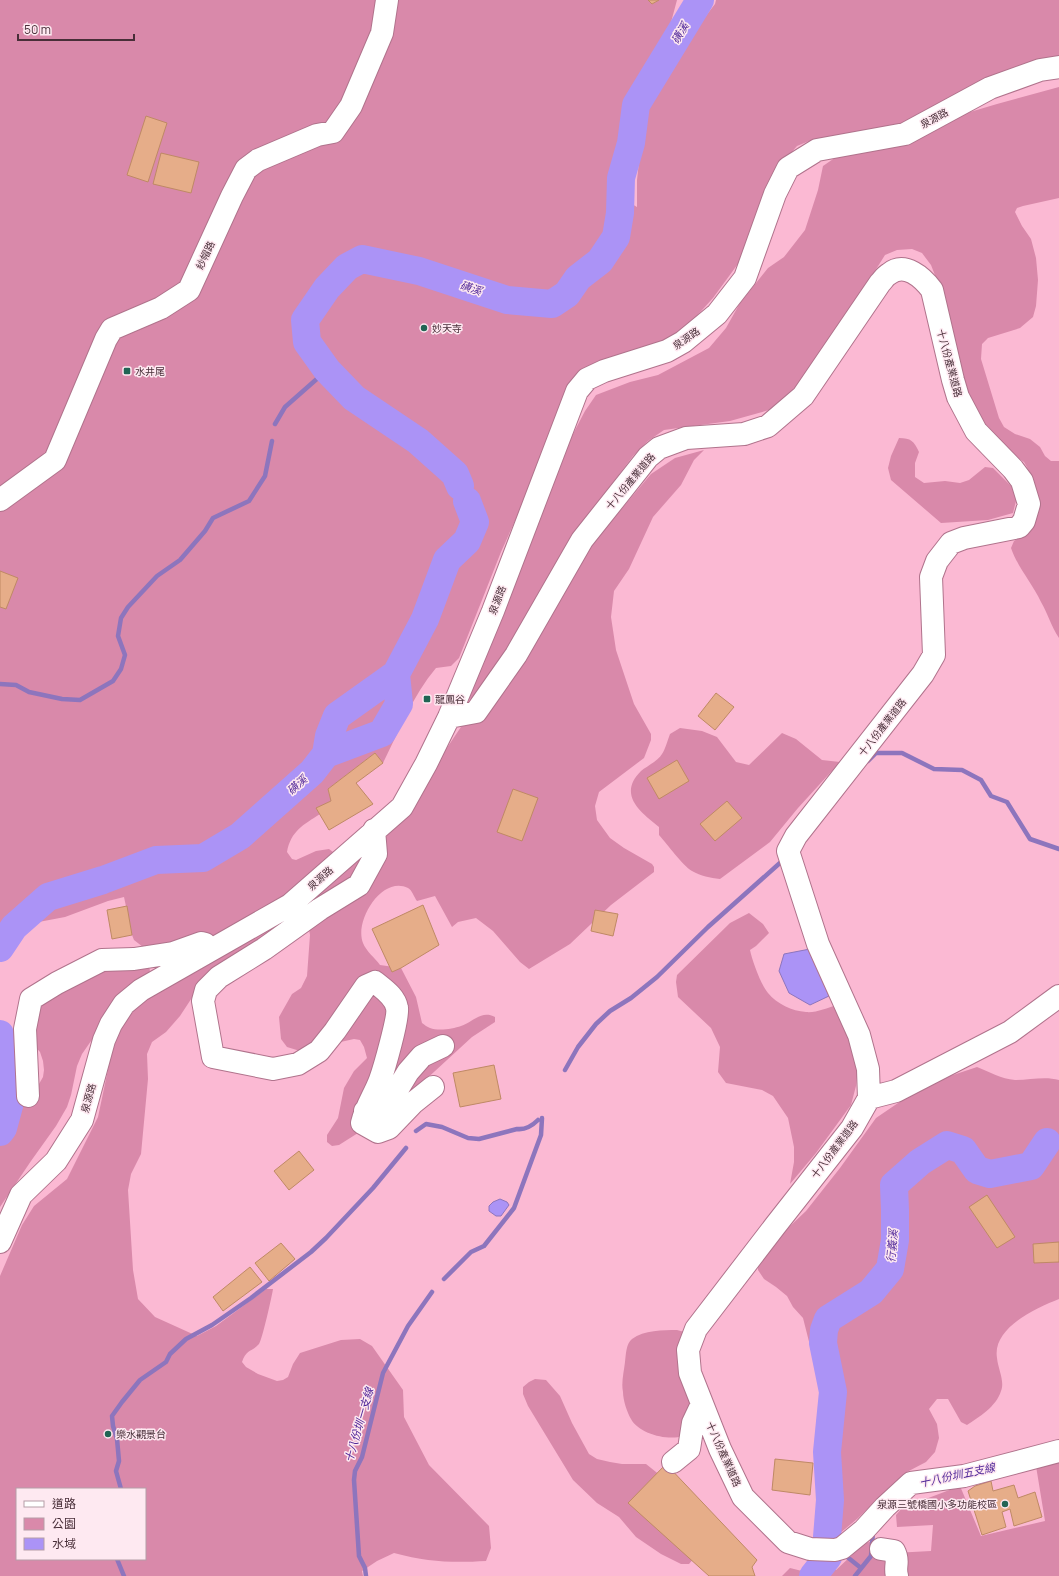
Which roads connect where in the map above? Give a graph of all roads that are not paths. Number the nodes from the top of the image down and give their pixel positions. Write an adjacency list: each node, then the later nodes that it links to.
1 (387, 0): 3 (street, 紗帽路)
2 (1059, 67): 4 (street, 泉源路)
3 (0, 500)
4 (449, 716): 5 (street, 泉源路); 11 (street, 十八份產業道路)
5 (374, 830): 6 (street, 泉源路); 12 (street)
6 (218, 945): 10 (street); 13 (street, 泉源路)
7 (1059, 996): 11 (street)
8 (443, 1046): 12 (street)
9 (433, 1087): 12 (street)
10 (28, 1096)
11 (869, 1098): 14 (street, 十八份產業道路)
12 (364, 1111)
13 (0, 1242)
14 (702, 1404): 15 (street, 十八份產業道路); 16 (street)
15 (1057, 1447)
16 (673, 1462)
17 (881, 1549): 18 (street)
18 (897, 1576)

